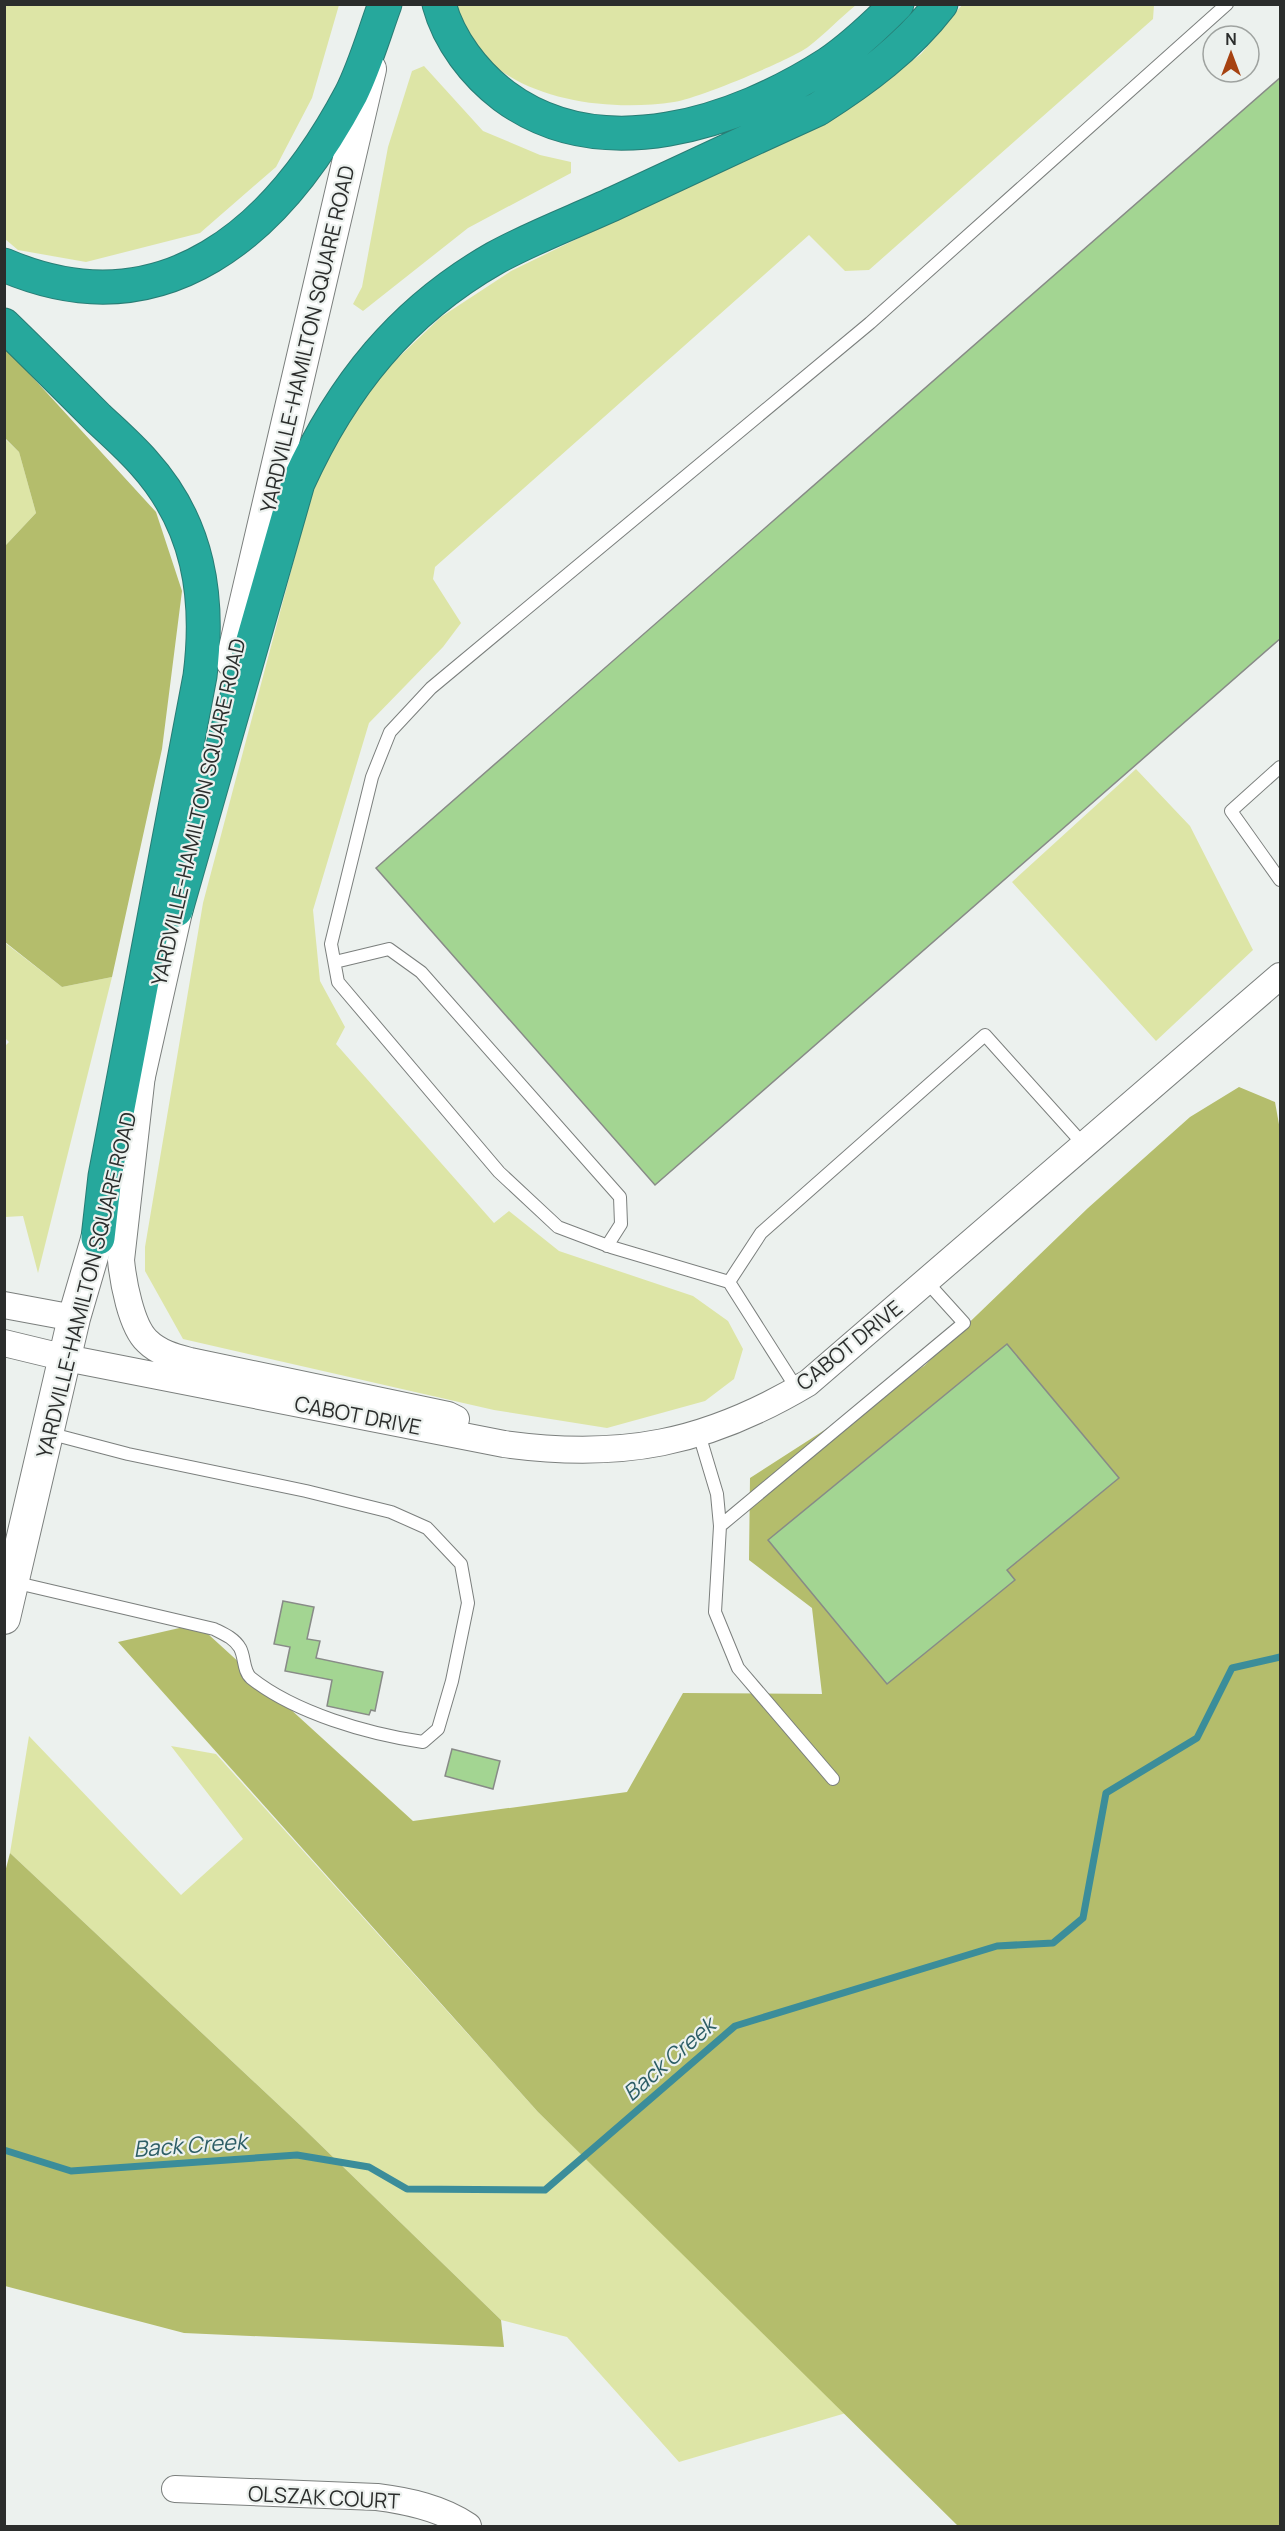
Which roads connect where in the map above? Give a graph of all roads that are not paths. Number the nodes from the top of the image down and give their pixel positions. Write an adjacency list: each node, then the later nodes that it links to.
1 (385, 4): 6 (highway); 10 (street, YARDVILLE-HAMILTON SQUARE ROAD)
2 (439, 4): 3 (highway)
3 (897, 4)
4 (941, 4): 10 (highway)
5 (1227, 4): 11 (lane)
6 (4, 265)
7 (4, 325): 15 (highway)
8 (1281, 767): 9 (lane)
9 (1281, 880)
10 (176, 910): 13 (street, YARDVILLE-HAMILTON SQUARE ROAD)
11 (334, 962): 16 (lane); 16 (lane)
12 (1281, 976): 14 (street, CABOT DRIVE)
13 (145, 1053): 15 (street, YARDVILLE-HAMILTON SQUARE ROAD); 26 (street)
14 (1084, 1144): 17 (street, CABOT DRIVE); 18 (lane)
15 (98, 1238): 20 (street, YARDVILLE-HAMILTON SQUARE ROAD)
16 (608, 1246): 18 (lane)
17 (926, 1281): 23 (street, CABOT DRIVE); 27 (lane)
18 (729, 1282): 23 (lane)
19 (4, 1305): 20 (street)
20 (74, 1318): 22 (street, YARDVILLE-HAMILTON SQUARE ROAD)
21 (4, 1343): 22 (street, CABOT DRIVE)
22 (66, 1358): 24 (street, YARDVILLE-HAMILTON SQUARE ROAD); 26 (street, CABOT DRIVE)
23 (797, 1389): 25 (street, CABOT DRIVE)
24 (47, 1433): 28 (street, YARDVILLE-HAMILTON SQUARE ROAD); 28 (lane)
25 (699, 1434): 26 (street, CABOT DRIVE); 27 (lane)
26 (504, 1444)
27 (720, 1526): 30 (lane)
28 (12, 1581): 29 (street, YARDVILLE-HAMILTON SQUARE ROAD)
29 (4, 1618)
30 (833, 1779)
31 (175, 2489): 32 (street, OLSZAK COURT)
32 (468, 2526)

